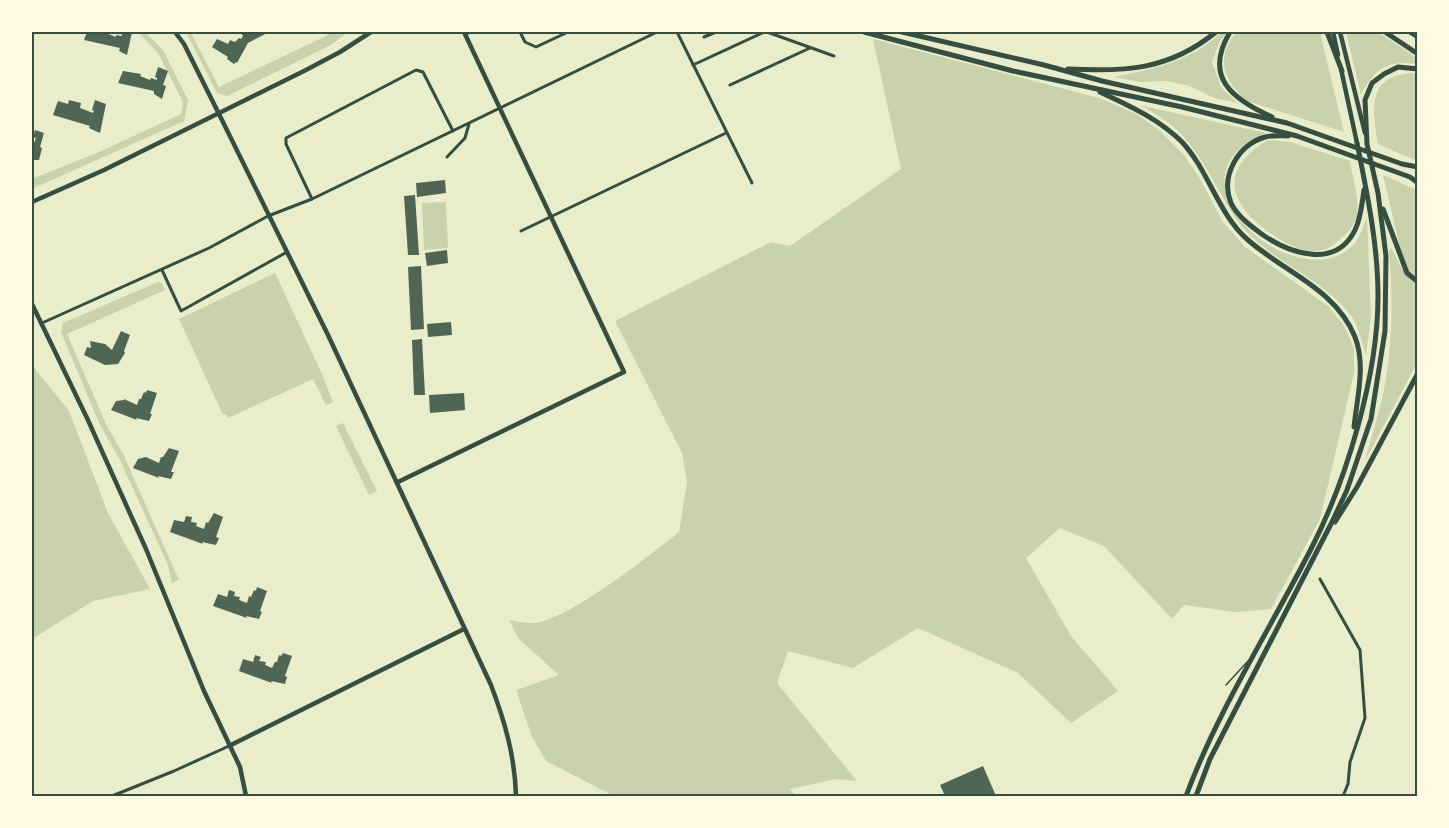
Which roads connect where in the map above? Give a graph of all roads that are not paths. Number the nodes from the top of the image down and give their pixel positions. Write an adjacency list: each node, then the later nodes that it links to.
1 (175, 32): 32 (street)
2 (371, 32): 32 (street)
3 (471, 32): 19 (street)
4 (520, 32): 5 (street)
5 (568, 32)
6 (657, 32): 31 (street)
7 (677, 32): 25 (street)
8 (716, 32): 20 (street)
9 (766, 32): 22 (street); 25 (street)
10 (864, 32): 30 (highway)
11 (902, 32): 26 (highway)
12 (1216, 32): 26 (highway)
13 (1230, 32): 34 (highway)
14 (1328, 32): 28 (highway)
15 (1333, 32): 28 (street)
16 (1340, 32): 39 (street)
17 (1385, 32): 23 (highway)
18 (1408, 32): 21 (street)
19 (464, 33): 31 (street)
20 (704, 37)
21 (1418, 38)
22 (810, 48): 24 (street); 29 (street)
23 (1418, 54)
24 (834, 56)
25 (693, 65): 36 (street)
26 (1056, 68): 34 (highway)
27 (1418, 69): 39 (highway)
28 (1342, 71): 38 (street)
29 (730, 85)
30 (1091, 88): 37 (highway); 59 (highway)
31 (500, 108): 33 (street); 51 (street)
32 (218, 112): 49 (street); 50 (street)
33 (470, 123): 35 (street); 40 (street)
34 (1287, 123): 41 (highway)
35 (453, 131): 48 (street); 48 (street)
36 (726, 133): 45 (street); 51 (street)
37 (1297, 136): 44 (highway); 46 (highway)
38 (1357, 143): 46 (highway)
39 (1367, 144): 47 (highway)
40 (447, 157)
41 (1402, 164): 42 (highway); 43 (highway)
42 (1418, 167)
43 (1418, 172)
44 (1418, 182)
45 (752, 183)
46 (1365, 185): 59 (highway)
47 (1378, 193): 55 (highway); 61 (highway)
48 (312, 199): 50 (street)
49 (32, 202)
50 (268, 216): 53 (street); 54 (street)
51 (550, 218): 52 (street); 60 (street)
52 (521, 231)
53 (287, 252): 54 (street); 60 (street)
54 (162, 270): 57 (street)
55 (1418, 282)
56 (32, 304): 57 (street)
57 (40, 324): 66 (street)
58 (1418, 373): 61 (highway)
59 (1353, 442): 64 (highway)
60 (398, 482): 63 (street)
61 (1320, 547): 71 (highway)
62 (1320, 579): 72 (street)
63 (464, 629): 66 (street); 69 (street)
64 (1256, 651): 65 (lane); 70 (highway)
65 (1226, 686)
66 (229, 746): 67 (street); 68 (street)
67 (112, 796)
68 (246, 796)
69 (516, 796)
70 (1186, 796)
71 (1196, 796)
72 (1343, 796)

